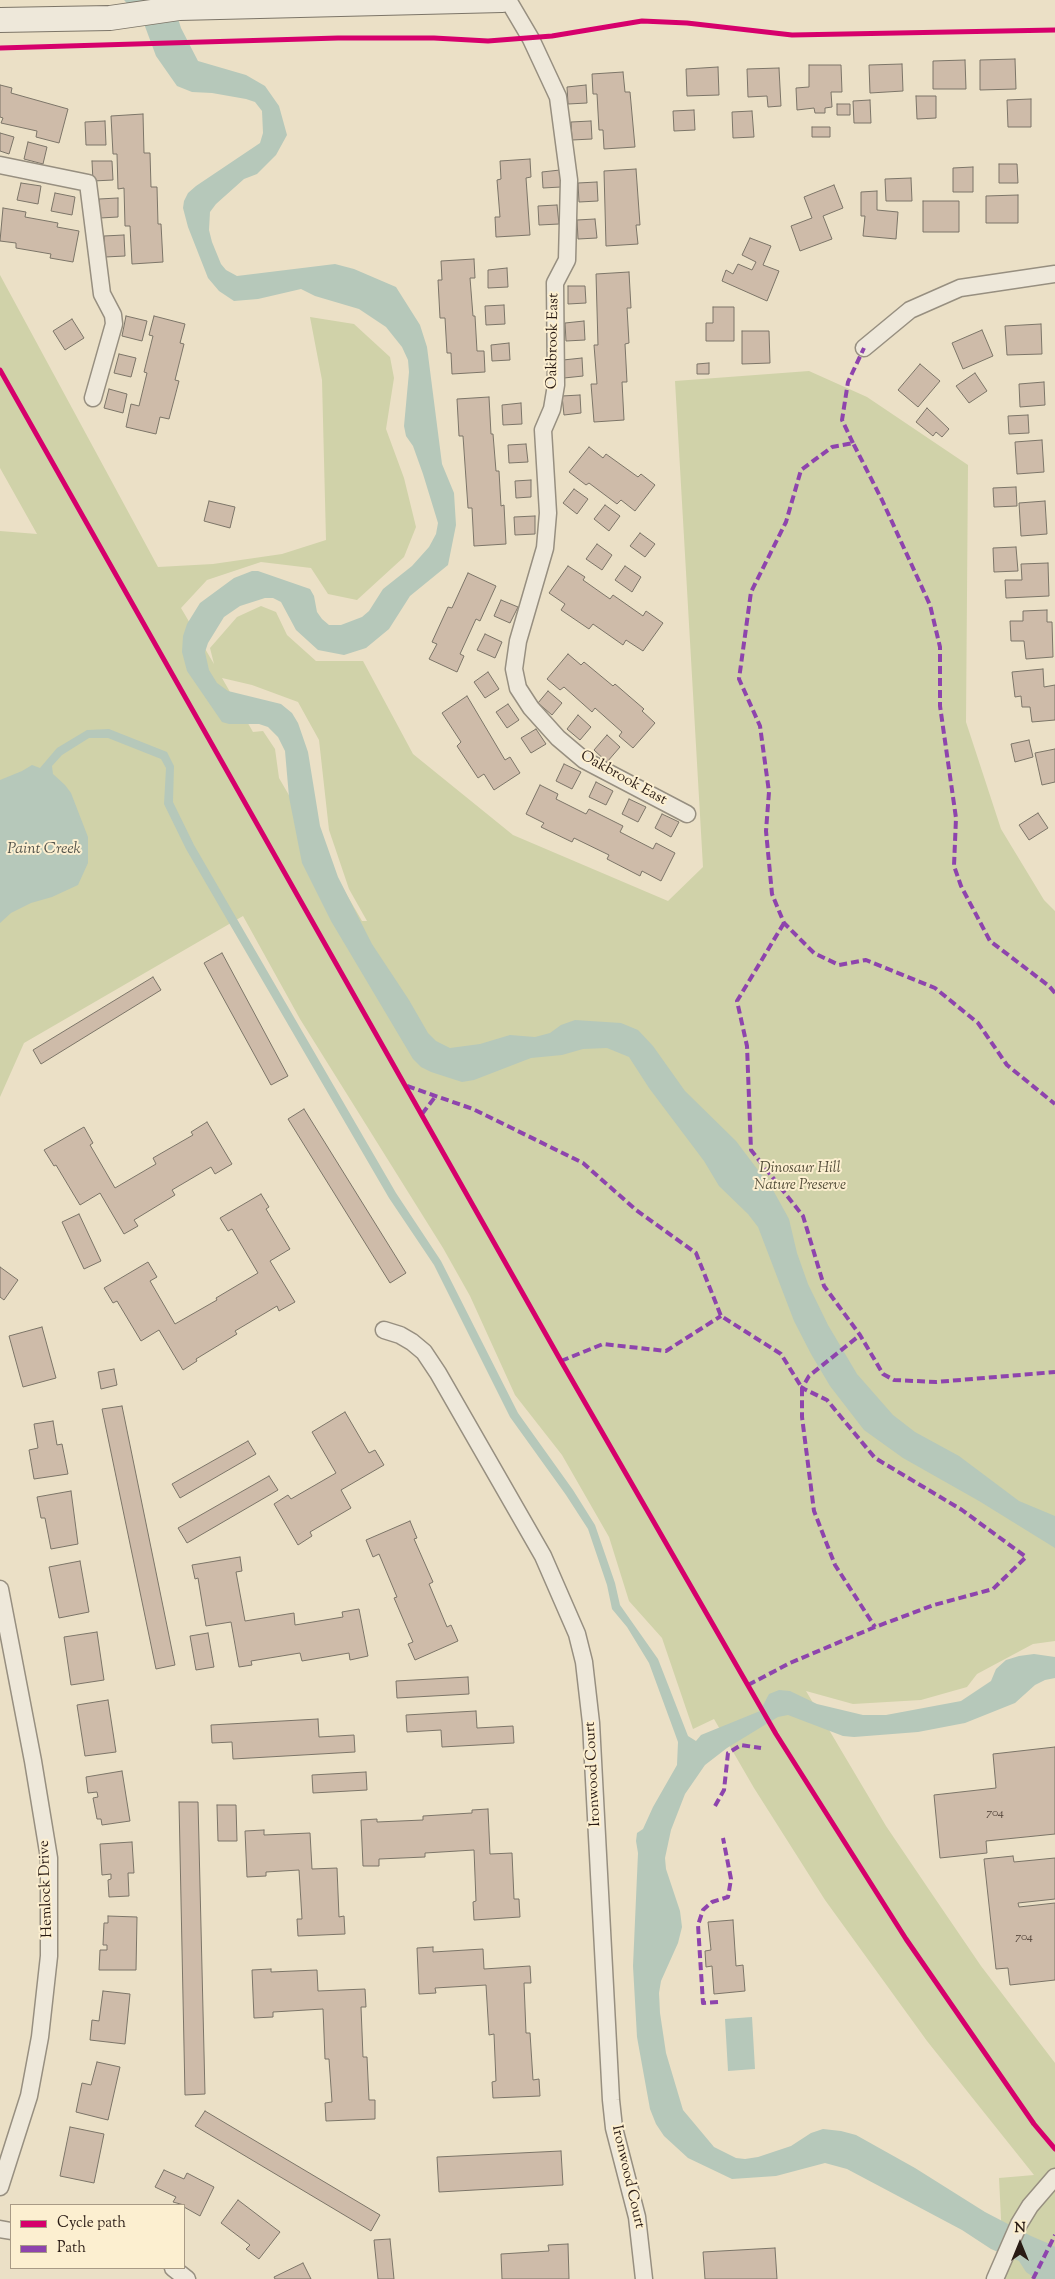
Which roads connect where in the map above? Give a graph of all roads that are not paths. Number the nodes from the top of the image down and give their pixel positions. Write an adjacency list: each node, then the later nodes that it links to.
1 (502, 0): 3 (main road)
2 (508, 0): 8 (street, Oakbrook East)
3 (0, 20)
4 (0, 165): 7 (street)
5 (1055, 274): 6 (street)
6 (864, 348)
7 (93, 398)
8 (687, 814)
9 (384, 1330): 15 (street, Ironwood Court)
10 (0, 1589): 12 (street, Hemlock Drive)
11 (1055, 2177): 16 (street)
12 (0, 2187)
13 (174, 2269): 14 (street)
14 (187, 2279)
15 (644, 2279)
16 (995, 2279)

